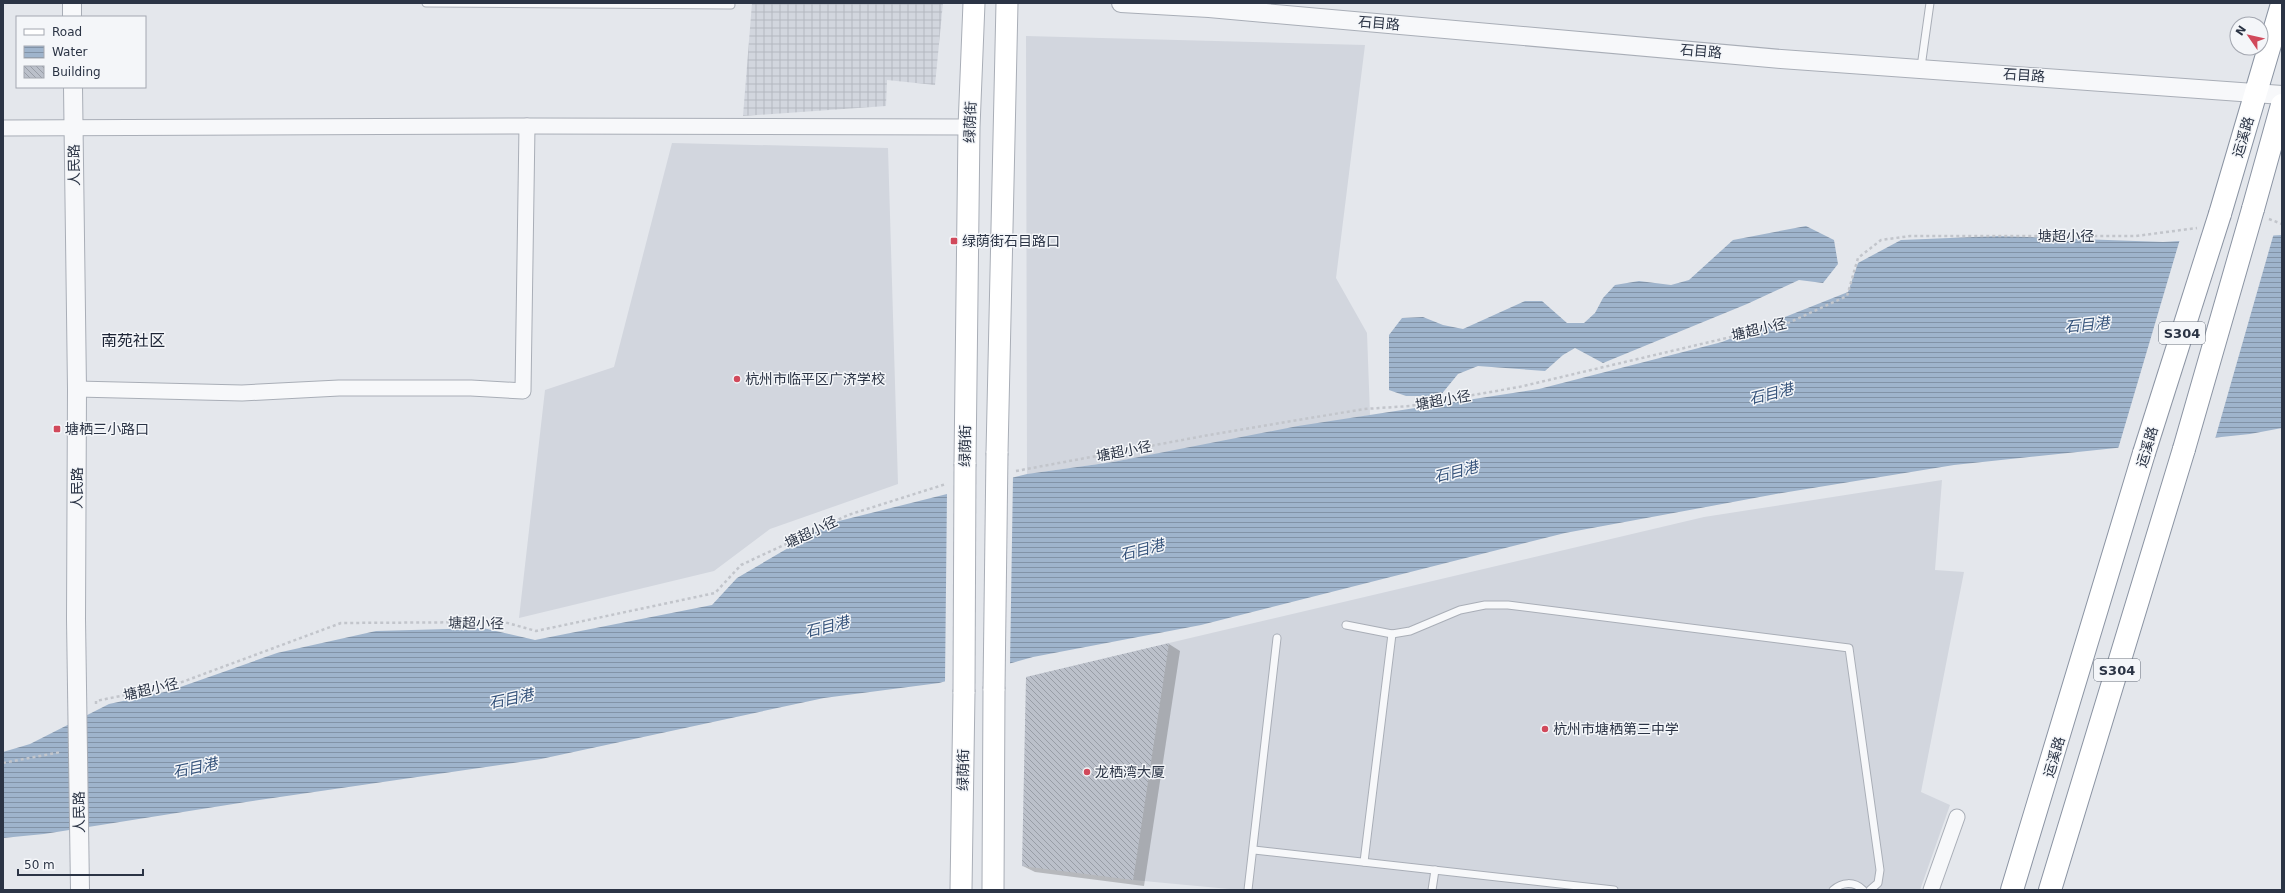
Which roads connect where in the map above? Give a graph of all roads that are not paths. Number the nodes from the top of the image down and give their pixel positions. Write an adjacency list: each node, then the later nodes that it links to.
1 (72, 3): 9 (street)
2 (426, 3): 8 (lane)
3 (974, 3): 16 (main road, 绿荫街)
4 (1007, 3): 30 (main road, bridge)
5 (1121, 3): 10 (street, 石目路)
6 (1930, 3): 10 (lane)
7 (2282, 4): 12 (highway, 运溪路 / S304)
8 (731, 5)
9 (72, 16)
10 (1921, 67): 12 (street, 石目路)
11 (73, 88): 18 (street, 人民路)
12 (2256, 93): 13 (street, 石目路); 38 (highway, 运溪路 / S304, bridge)
13 (2282, 95)
14 (2282, 105): 39 (highway, 运溪路 / S304, bridge)
15 (527, 126): 16 (street); 18 (street); 19 (street)
16 (969, 127): 29 (main road, 绿荫街, bridge)
17 (3, 128): 18 (street)
18 (74, 129): 19 (street, 人民路)
19 (77, 389): 28 (street, 人民路, bridge)
20 (1346, 625): 21 (lane)
21 (1392, 634): 25 (lane); 36 (lane)
22 (1277, 638): 24 (lane)
23 (1957, 817): 37 (street)
24 (1254, 850): 25 (lane); 31 (lane)
25 (1364, 862): 26 (lane)
26 (1435, 870): 27 (lane); 32 (lane)
27 (1560, 887): 33 (lane)
28 (80, 890)
29 (961, 890)
30 (993, 890)
31 (1248, 890)
32 (1432, 890)
33 (1614, 890)
34 (1833, 890): 35 (lane)
35 (1863, 890)
36 (1870, 890)
37 (1931, 890)
38 (2012, 890)
39 (2050, 890)

